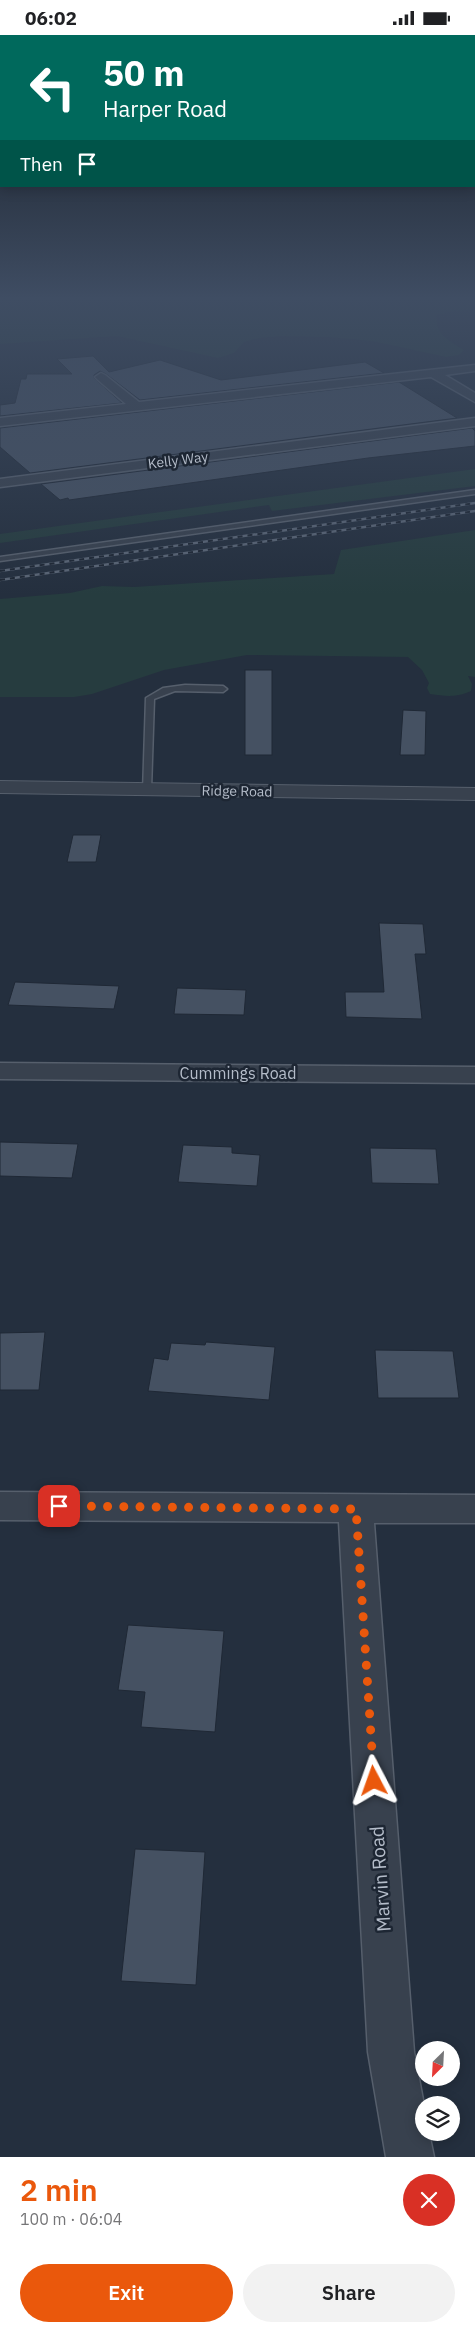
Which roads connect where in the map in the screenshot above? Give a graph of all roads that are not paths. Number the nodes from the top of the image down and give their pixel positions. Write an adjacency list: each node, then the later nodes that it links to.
1 (125, 397): 3 (street)
2 (217, 397): 3 (street)
3 (136, 406): 4 (street)
4 (0, 422)
5 (475, 422): 6 (street, Kelly Way)
6 (0, 483)
7 (475, 492): 8 (lane)
8 (0, 559)
9 (223, 689): 11 (lane)
10 (0, 787): 11 (street, Ridge Road)
11 (146, 790): 12 (street, Ridge Road)
12 (475, 794)
13 (0, 1071): 14 (street, Cummings Road)
14 (475, 1075)
15 (0, 1505): 16 (street)
16 (356, 1509): 17 (street); 18 (street, Marvin Road)
17 (475, 1509)
18 (410, 2157)

